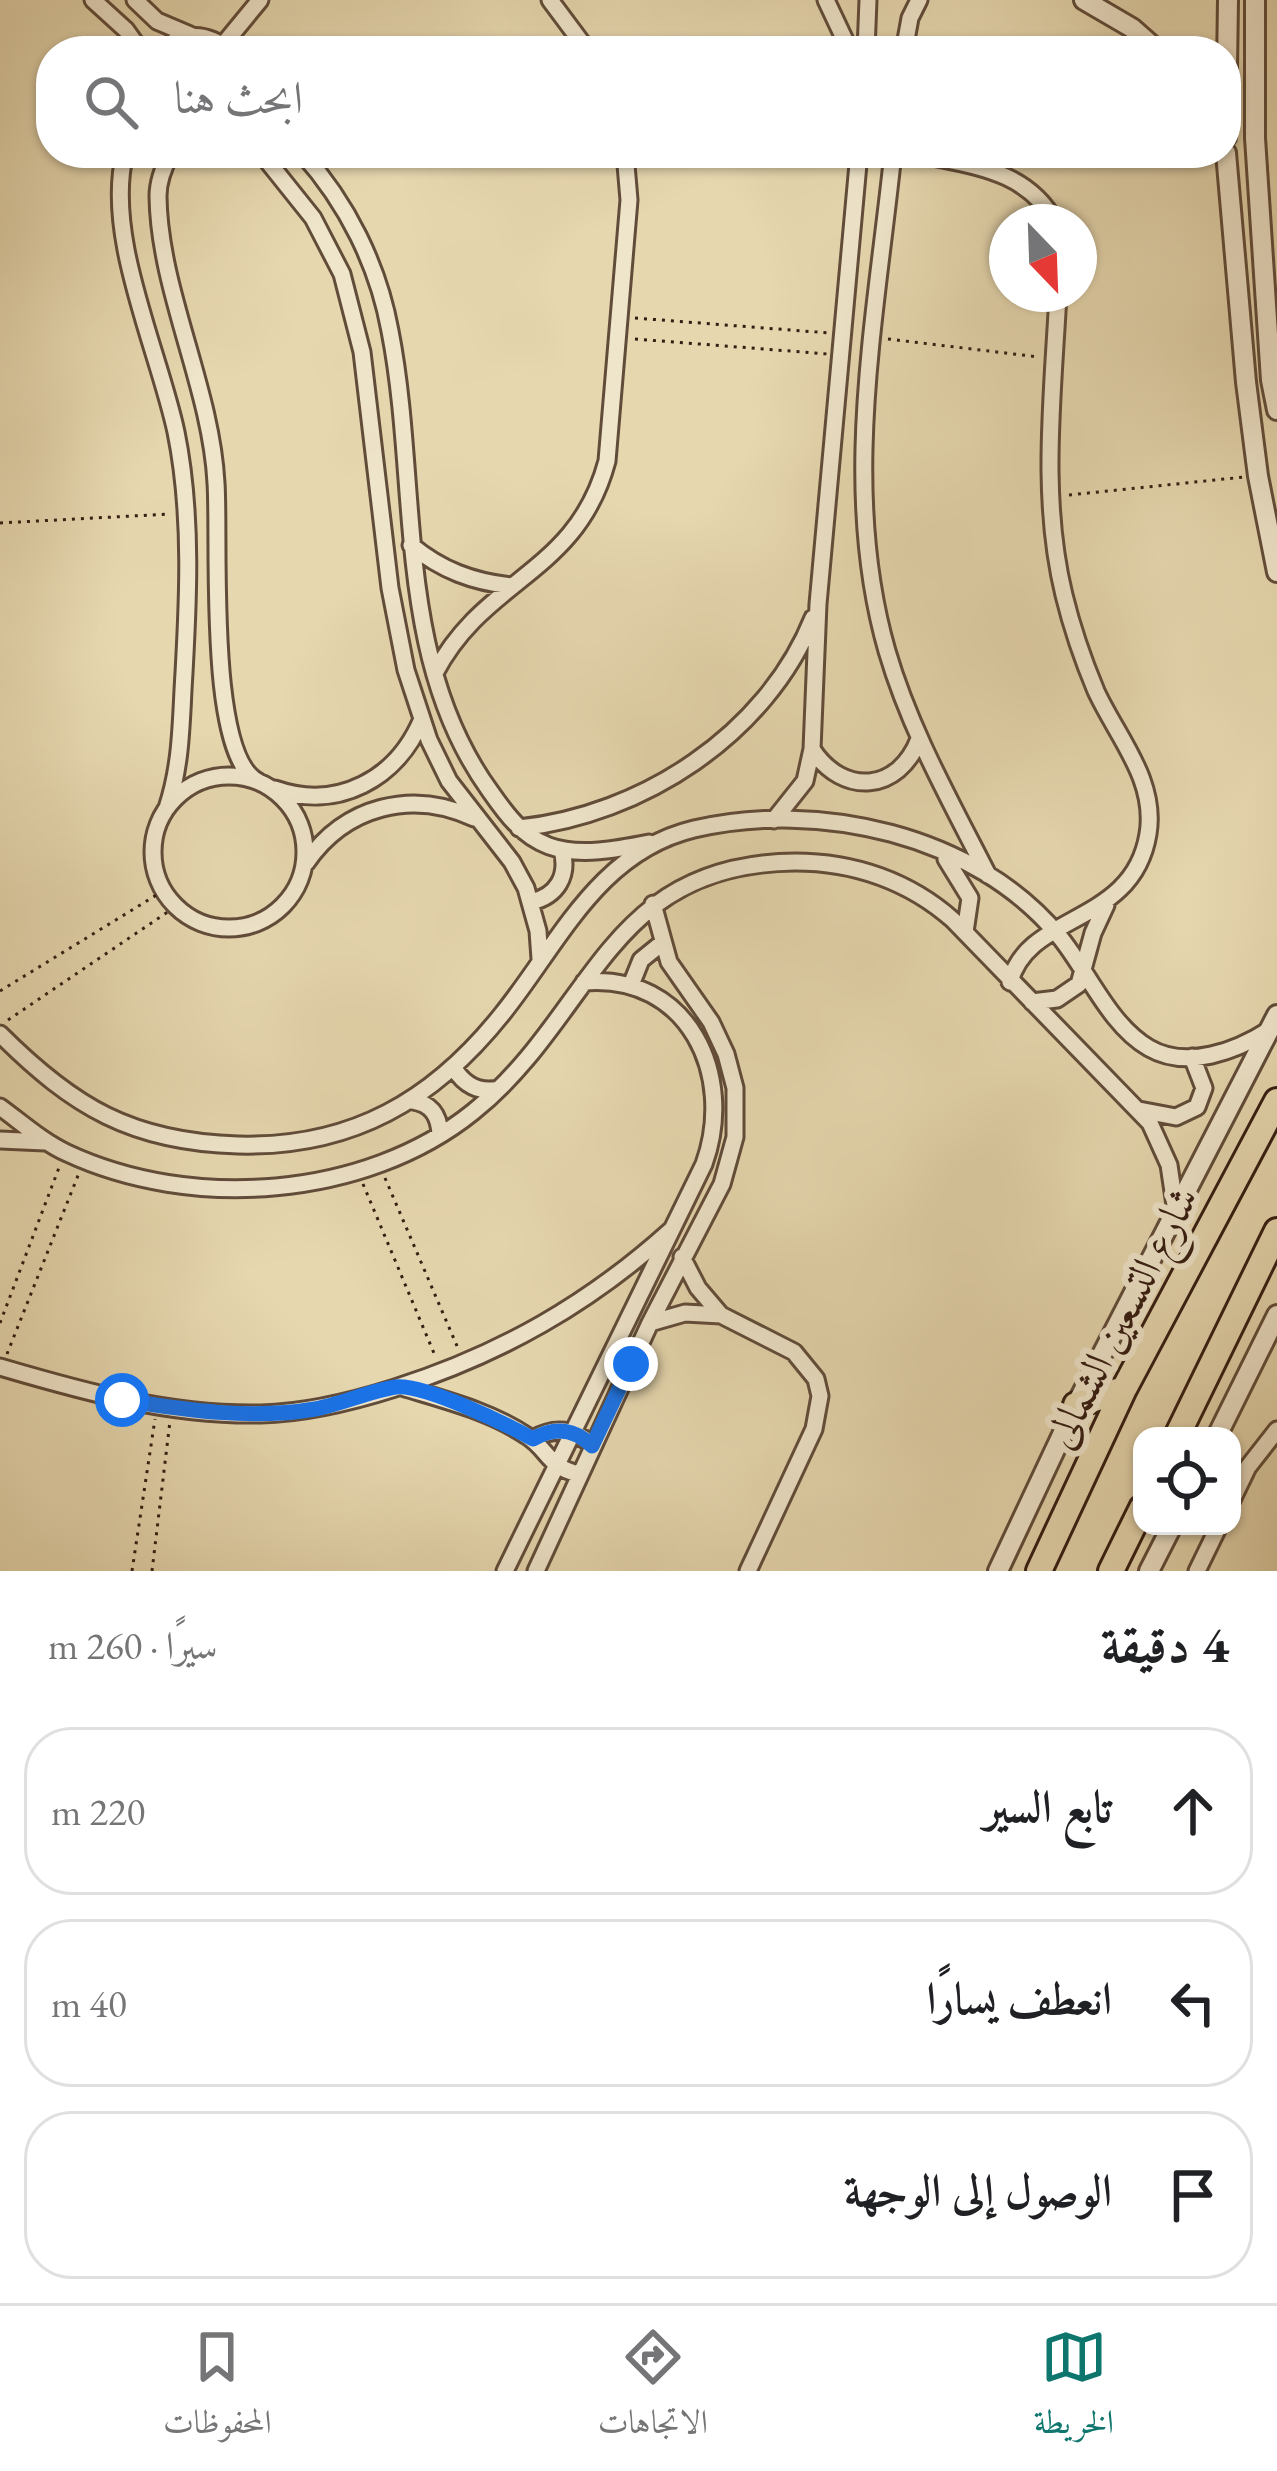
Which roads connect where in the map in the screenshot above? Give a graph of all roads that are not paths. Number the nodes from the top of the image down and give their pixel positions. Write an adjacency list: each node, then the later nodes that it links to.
1 (93, 0): 11 (street)
2 (134, 0): 12 (street)
3 (260, 0): 13 (street)
4 (550, 0): 14 (street)
5 (826, 0): 15 (street)
6 (868, 0): 16 (street)
7 (1084, 0): 18 (street)
8 (1228, 0): 19 (street)
9 (1255, 0): 31 (street)
10 (917, 2): 17 (street)
11 (130, 36)
12 (193, 36)
13 (234, 36)
14 (577, 36)
15 (843, 36)
16 (867, 36)
17 (908, 36)
18 (1141, 36)
19 (1227, 36)
20 (122, 168): 43 (street)
21 (166, 168): 42 (street)
22 (273, 168): 39 (street)
23 (315, 168): 34 (street)
24 (626, 168): 36 (street)
25 (859, 168): 37 (street)
26 (891, 168): 40 (street)
27 (977, 168): 29 (street)
28 (1226, 168): 32 (street)
29 (1043, 204)
30 (1057, 312): 53 (street)
31 (1271, 380): 32 (street); 33 (street)
32 (1246, 382): 35 (street)
33 (1277, 410)
34 (411, 544): 36 (street); 38 (street)
35 (1277, 572)
36 (512, 586): 38 (street)
37 (818, 604): 41 (street); 46 (street)
38 (435, 673): 46 (street)
39 (422, 719): 42 (street); 44 (street)
40 (919, 739): 41 (street); 51 (street)
41 (812, 749): 45 (street)
42 (264, 785): 43 (street); 50 (street)
43 (167, 808): 50 (street)
44 (477, 819): 50 (street); 52 (street)
45 (774, 820): 47 (street); 49 (street)
46 (519, 828): 48 (street)
47 (658, 841): 48 (street); 58 (street)
48 (562, 850): 52 (street)
49 (940, 852): 51 (street); 56 (street)
50 (304, 865)
51 (988, 875): 55 (street)
52 (531, 902): 58 (street)
53 (1108, 903): 55 (street); 59 (street)
54 (653, 904): 56 (street); 57 (street); 60 (street)
55 (1056, 931): 59 (street); 61 (street)
56 (965, 932): 61 (street)
57 (662, 943): 62 (street); 80 (street)
58 (540, 959): 67 (street)
59 (1086, 970): 63 (street); 66 (street)
60 (584, 982): 62 (street); 68 (street)
61 (1010, 982): 63 (street)
62 (631, 985): 77 (street)
63 (1032, 1002): 72 (street)
64 (1273, 1023): 66 (street); 76 (street)
65 (0, 1029): 69 (street)
66 (1192, 1057): 72 (street)
67 (454, 1068): 68 (street); 69 (street)
68 (498, 1089): 73 (street)
69 (413, 1100): 73 (street)
70 (1277, 1101): 86 (main road, شارع التسعين الشمالى)
71 (0, 1107): 75 (street)
72 (1139, 1110): 76 (street)
73 (440, 1134): 75 (street)
74 (0, 1140): 75 (street)
75 (48, 1143)
76 (1176, 1214): 87 (street)
77 (671, 1230): 85 (street); 91 (street)
78 (1277, 1231): 79 (main road)
79 (1269, 1256): 88 (main road)
80 (682, 1257): 81 (street); 83 (street)
81 (721, 1315): 83 (street); 102 (street)
82 (1277, 1315): 89 (street)
83 (650, 1323): 93 (street)
84 (1, 1368): 85 (street)
85 (399, 1386): 92 (street)
86 (1124, 1389): 87 (main road); 104 (main road, شارع التسعين الشمالى)
87 (1076, 1405): 103 (street)
88 (1182, 1427)
89 (1221, 1427)
90 (1277, 1430): 96 (street)
91 (572, 1432): 92 (street); 93 (street); 94 (street)
92 (533, 1439): 94 (street)
93 (592, 1446): 95 (street)
94 (556, 1466): 95 (street); 100 (street)
95 (579, 1474): 101 (street)
96 (1241, 1481)
97 (1133, 1527): 105 (main road)
98 (1167, 1535): 106 (street)
99 (1215, 1535): 107 (street)
100 (505, 1571)
101 (536, 1571)
102 (748, 1571)
103 (998, 1571)
104 (1039, 1571)
105 (1112, 1571)
106 (1149, 1571)
107 (1197, 1571)

